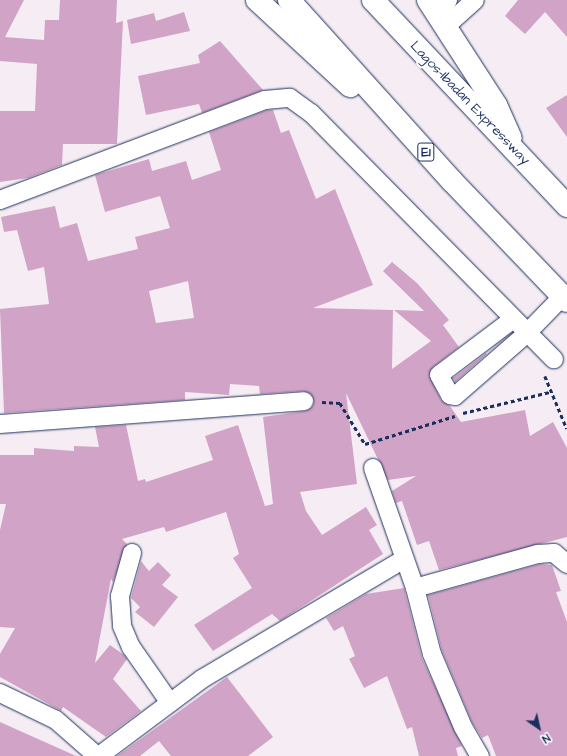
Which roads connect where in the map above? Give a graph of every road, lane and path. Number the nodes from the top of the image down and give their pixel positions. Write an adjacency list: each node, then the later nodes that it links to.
1 (257, 0): 7 (highway)
2 (290, 0): 7 (highway, E1)
3 (373, 0): 6 (highway, Lagos-Ibadan Expressway)
4 (475, 0): 5 (street)
5 (440, 11): 6 (highway)
6 (517, 152): 9 (highway, Lagos-Ibadan Expressway)
7 (452, 181): 10 (highway, E1)
8 (0, 200): 11 (street)
9 (567, 206)
10 (565, 299): 12 (street)
11 (512, 320): 12 (street); 12 (street)
12 (526, 334): 13 (street)
13 (554, 359): 14 (path)
14 (550, 392): 15 (path); 17 (path)
15 (304, 401): 16 (street)
16 (0, 424)
17 (567, 429)
18 (373, 468): 20 (street)
19 (132, 553): 24 (street)
20 (404, 559): 22 (street); 24 (street)
21 (567, 564): 22 (street)
22 (415, 588): 26 (street)
23 (0, 693): 25 (street)
24 (170, 703): 25 (street)
25 (98, 756)
26 (480, 756)

